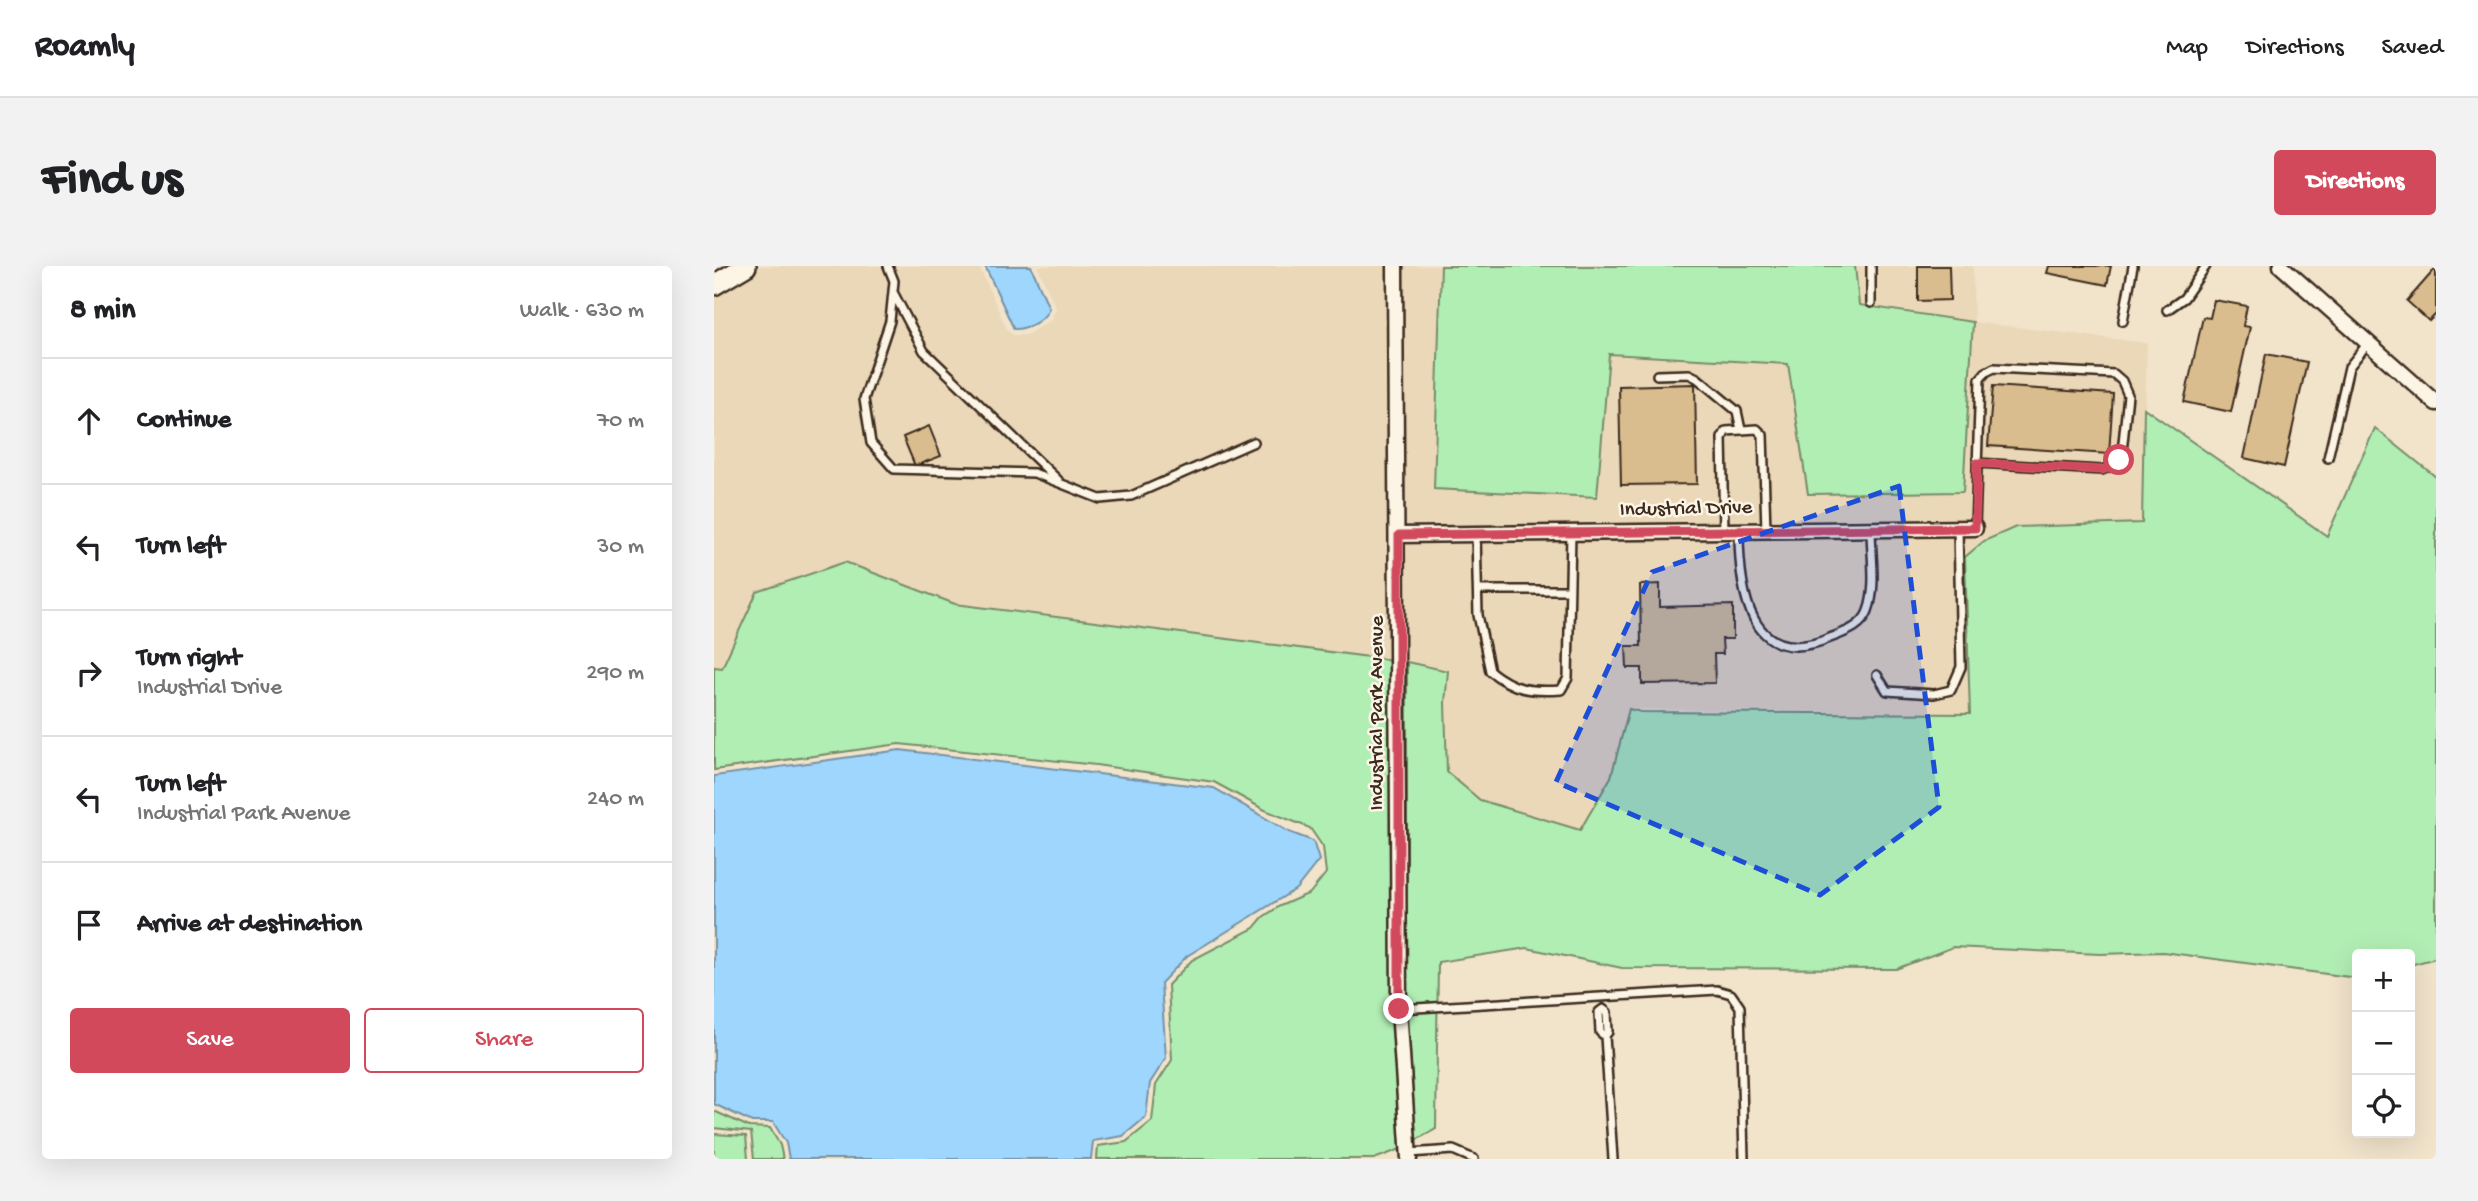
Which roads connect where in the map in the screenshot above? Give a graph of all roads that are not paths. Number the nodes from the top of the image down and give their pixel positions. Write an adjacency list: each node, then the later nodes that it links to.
1 (746, 266): 8 (street)
2 (888, 266): 9 (lane)
3 (1395, 266): 28 (street, Industrial Park Avenue)
4 (1871, 266): 10 (lane)
5 (2133, 266): 12 (lane)
6 (2206, 266): 11 (lane)
7 (2281, 266): 13 (street)
8 (714, 285)
9 (893, 292): 20 (lane); 20 (lane)
10 (1871, 303)
11 (2167, 310)
12 (2123, 321)
13 (2368, 343): 15 (street); 18 (lane)
14 (1657, 375): 16 (lane)
15 (2436, 403)
16 (1741, 430): 23 (lane); 25 (lane)
17 (1254, 442): 20 (lane)
18 (2328, 458)
19 (1977, 463): 19 (lane); 21 (lane)
20 (1061, 483)
21 (1975, 528): 22 (street, Industrial Drive)
22 (1958, 529): 24 (street, Industrial Drive); 31 (lane)
23 (1766, 530): 24 (street, Industrial Drive); 25 (street, Industrial Drive)
24 (1871, 530): 25 (lane)
25 (1731, 531): 26 (street, Industrial Drive)
26 (1571, 533): 27 (street, Industrial Drive); 30 (lane)
27 (1476, 534): 28 (street, Industrial Drive); 29 (lane)
28 (1399, 535): 33 (street, Industrial Park Avenue)
29 (1478, 590): 30 (lane); 30 (lane)
30 (1569, 590)
31 (1877, 675)
32 (1603, 997): 33 (lane); 36 (lane); 37 (lane)
33 (1399, 1009): 34 (street, Industrial Park Avenue)
34 (1409, 1156): 35 (lane)
35 (1474, 1159)
36 (1613, 1159)
37 (1744, 1159)

